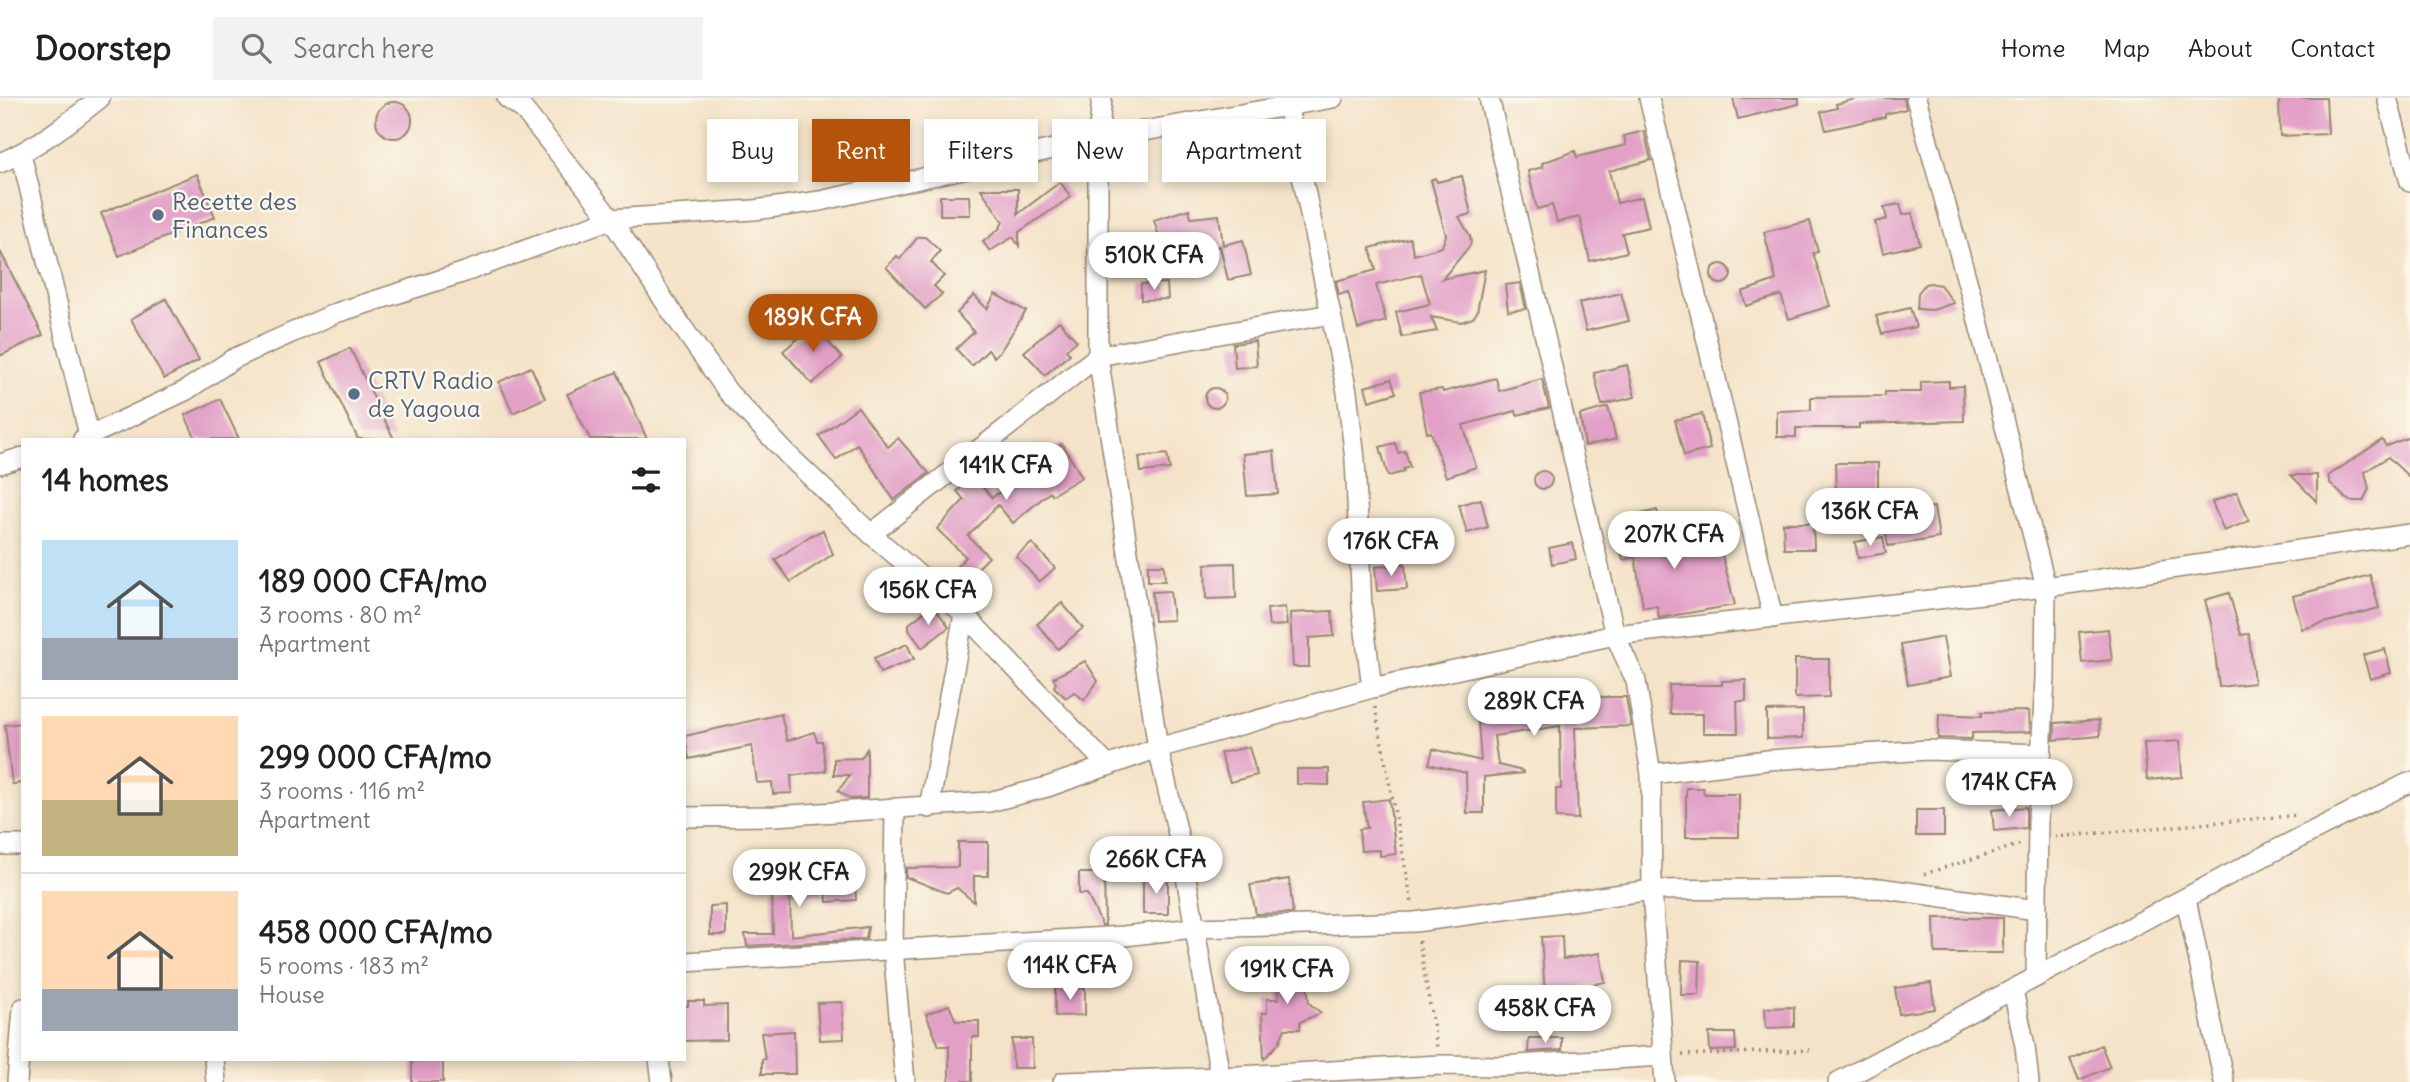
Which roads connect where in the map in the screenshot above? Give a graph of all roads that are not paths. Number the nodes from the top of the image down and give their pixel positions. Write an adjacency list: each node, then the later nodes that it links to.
1 (100, 98): 13 (street)
2 (507, 98): 17 (street)
3 (1102, 98): 10 (street)
4 (1333, 98): 9 (street)
5 (1489, 98): 29 (street)
6 (1649, 98): 28 (street)
7 (1916, 98): 26 (street)
8 (2387, 98): 16 (street)
9 (1287, 107): 11 (street); 18 (street)
10 (1100, 119)
11 (1148, 131)
12 (1052, 149): 17 (street)
13 (21, 154): 14 (street); 20 (street)
14 (0, 163)
15 (1098, 182): 19 (street)
16 (2410, 182)
17 (611, 219): 21 (street); 24 (street)
18 (1331, 314): 19 (street); 30 (street)
19 (1098, 356): 24 (street); 31 (street)
20 (87, 438)
21 (89, 438)
22 (21, 458): 23 (street)
23 (0, 464)
24 (871, 534): 27 (street)
25 (2410, 534): 26 (street)
26 (2046, 587): 28 (street); 32 (street)
27 (964, 614): 33 (street); 36 (street)
28 (1773, 618): 29 (street)
29 (1615, 635): 30 (street); 34 (street)
30 (1371, 688): 31 (street)
31 (1158, 748): 33 (street); 44 (street)
32 (2041, 754): 34 (street); 43 (street)
33 (1108, 766): 36 (street)
34 (1651, 774): 41 (street)
35 (2410, 782): 42 (street)
36 (929, 808): 37 (street)
37 (895, 810): 38 (street); 45 (street)
38 (686, 817)
39 (0, 845): 40 (street)
40 (21, 845)
41 (1652, 890): 43 (street); 44 (street); 50 (street)
42 (2186, 899): 47 (street); 62 (street)
43 (2037, 910): 47 (street)
44 (1193, 928): 45 (street); 53 (street)
45 (893, 949): 46 (street); 57 (street)
46 (686, 961)
47 (2036, 977): 48 (street)
48 (2013, 990): 60 (street); 61 (street)
49 (21, 1033): 54 (street)
50 (1662, 1056): 53 (street); 59 (street)
51 (215, 1061): 55 (street)
52 (659, 1061): 56 (street)
53 (1220, 1079): 58 (street)
54 (17, 1082)
55 (216, 1082)
56 (662, 1082)
57 (905, 1082)
58 (1063, 1082)
59 (1665, 1082)
60 (1838, 1082)
61 (2029, 1082)
62 (2224, 1082)

